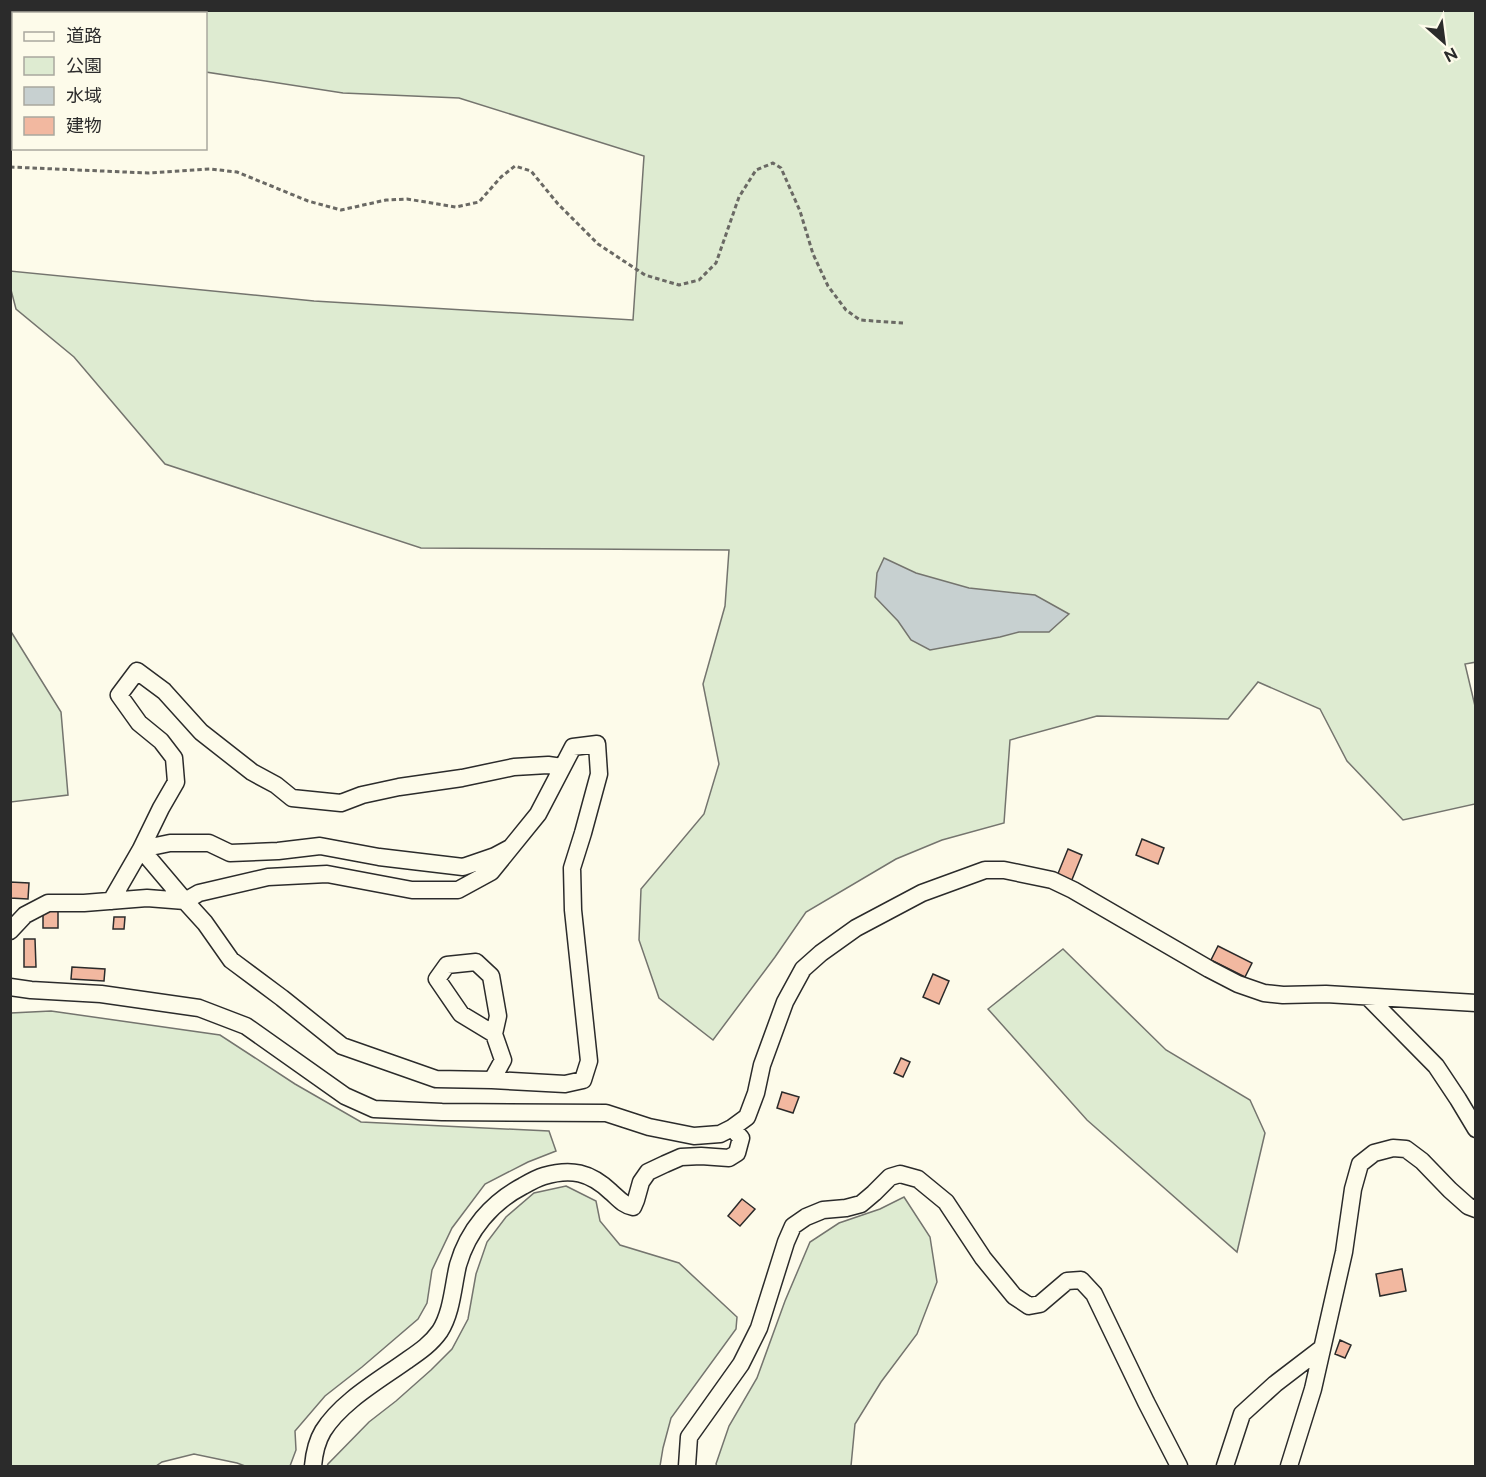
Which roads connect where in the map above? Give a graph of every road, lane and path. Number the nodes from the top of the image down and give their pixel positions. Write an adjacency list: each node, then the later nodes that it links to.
1 (10, 167): 2 (path)
2 (903, 323)
3 (562, 767): 4 (street); 5 (street); 13 (street)
4 (510, 848): 5 (street); 7 (street)
5 (141, 849): 6 (street); 7 (street)
6 (111, 901): 7 (street); 8 (street)
7 (184, 902): 13 (street)
8 (10, 931)
9 (10, 987): 14 (street)
10 (1368, 997): 11 (street); 14 (street); 15 (street)
11 (1476, 1003)
12 (494, 1034): 13 (street)
13 (492, 1080)
14 (732, 1128): 18 (street)
15 (1476, 1129)
16 (1476, 1209): 17 (street)
17 (1322, 1348): 21 (street); 22 (street)
18 (313, 1467)
19 (687, 1467): 20 (street)
20 (1179, 1467)
21 (1225, 1467)
22 (1288, 1467)

